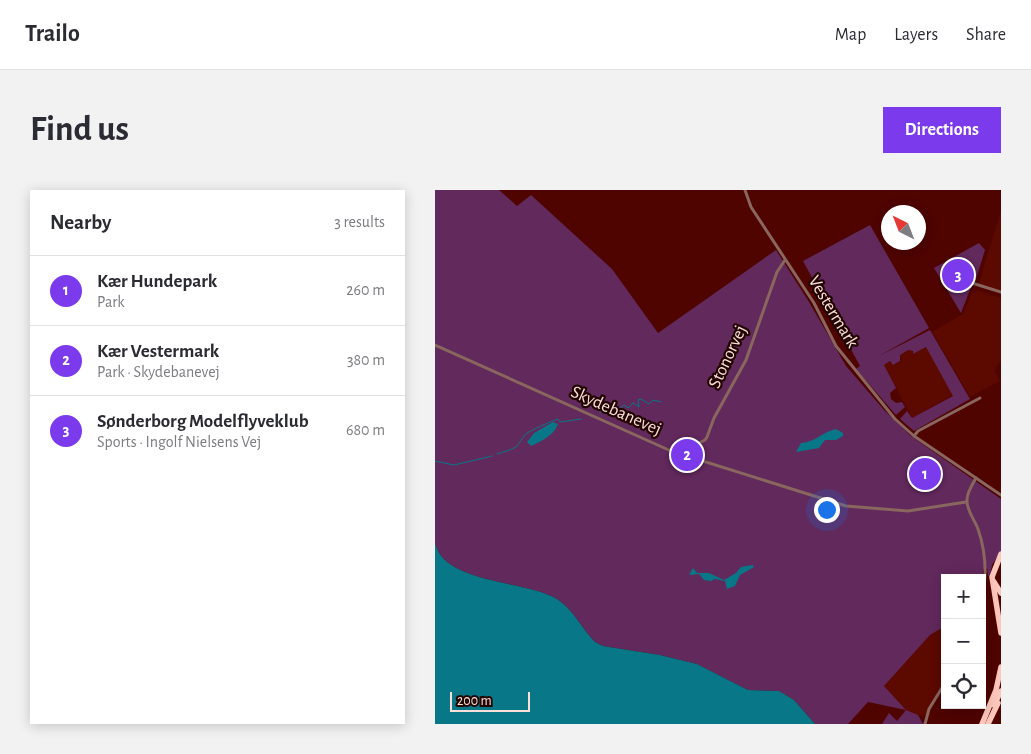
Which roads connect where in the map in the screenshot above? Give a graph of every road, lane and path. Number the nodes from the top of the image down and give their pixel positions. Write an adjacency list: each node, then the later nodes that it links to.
1 (745, 190): 2 (street, Vestermark)
2 (785, 260): 7 (street, Vestermark); 8 (street, Stonorvej)
3 (972, 283): 4 (street)
4 (1001, 292)
5 (435, 345): 8 (street, Skydebanevej)
6 (980, 398): 7 (street)
7 (914, 436): 9 (street, Vestermark)
8 (684, 455): 11 (street, Skydebanevej)
9 (976, 478): 10 (street, Vestermark); 11 (street)
10 (1001, 495)
11 (966, 502): 14 (street)
12 (1001, 554): 13 (highway)
13 (993, 572): 15 (highway); 16 (highway)
14 (986, 574)
15 (1001, 593)
16 (1001, 633)
17 (1001, 667): 22 (highway)
18 (941, 690): 21 (street)
19 (1001, 691): 22 (highway)
20 (1001, 699): 22 (highway)
21 (925, 724)
22 (985, 724)

